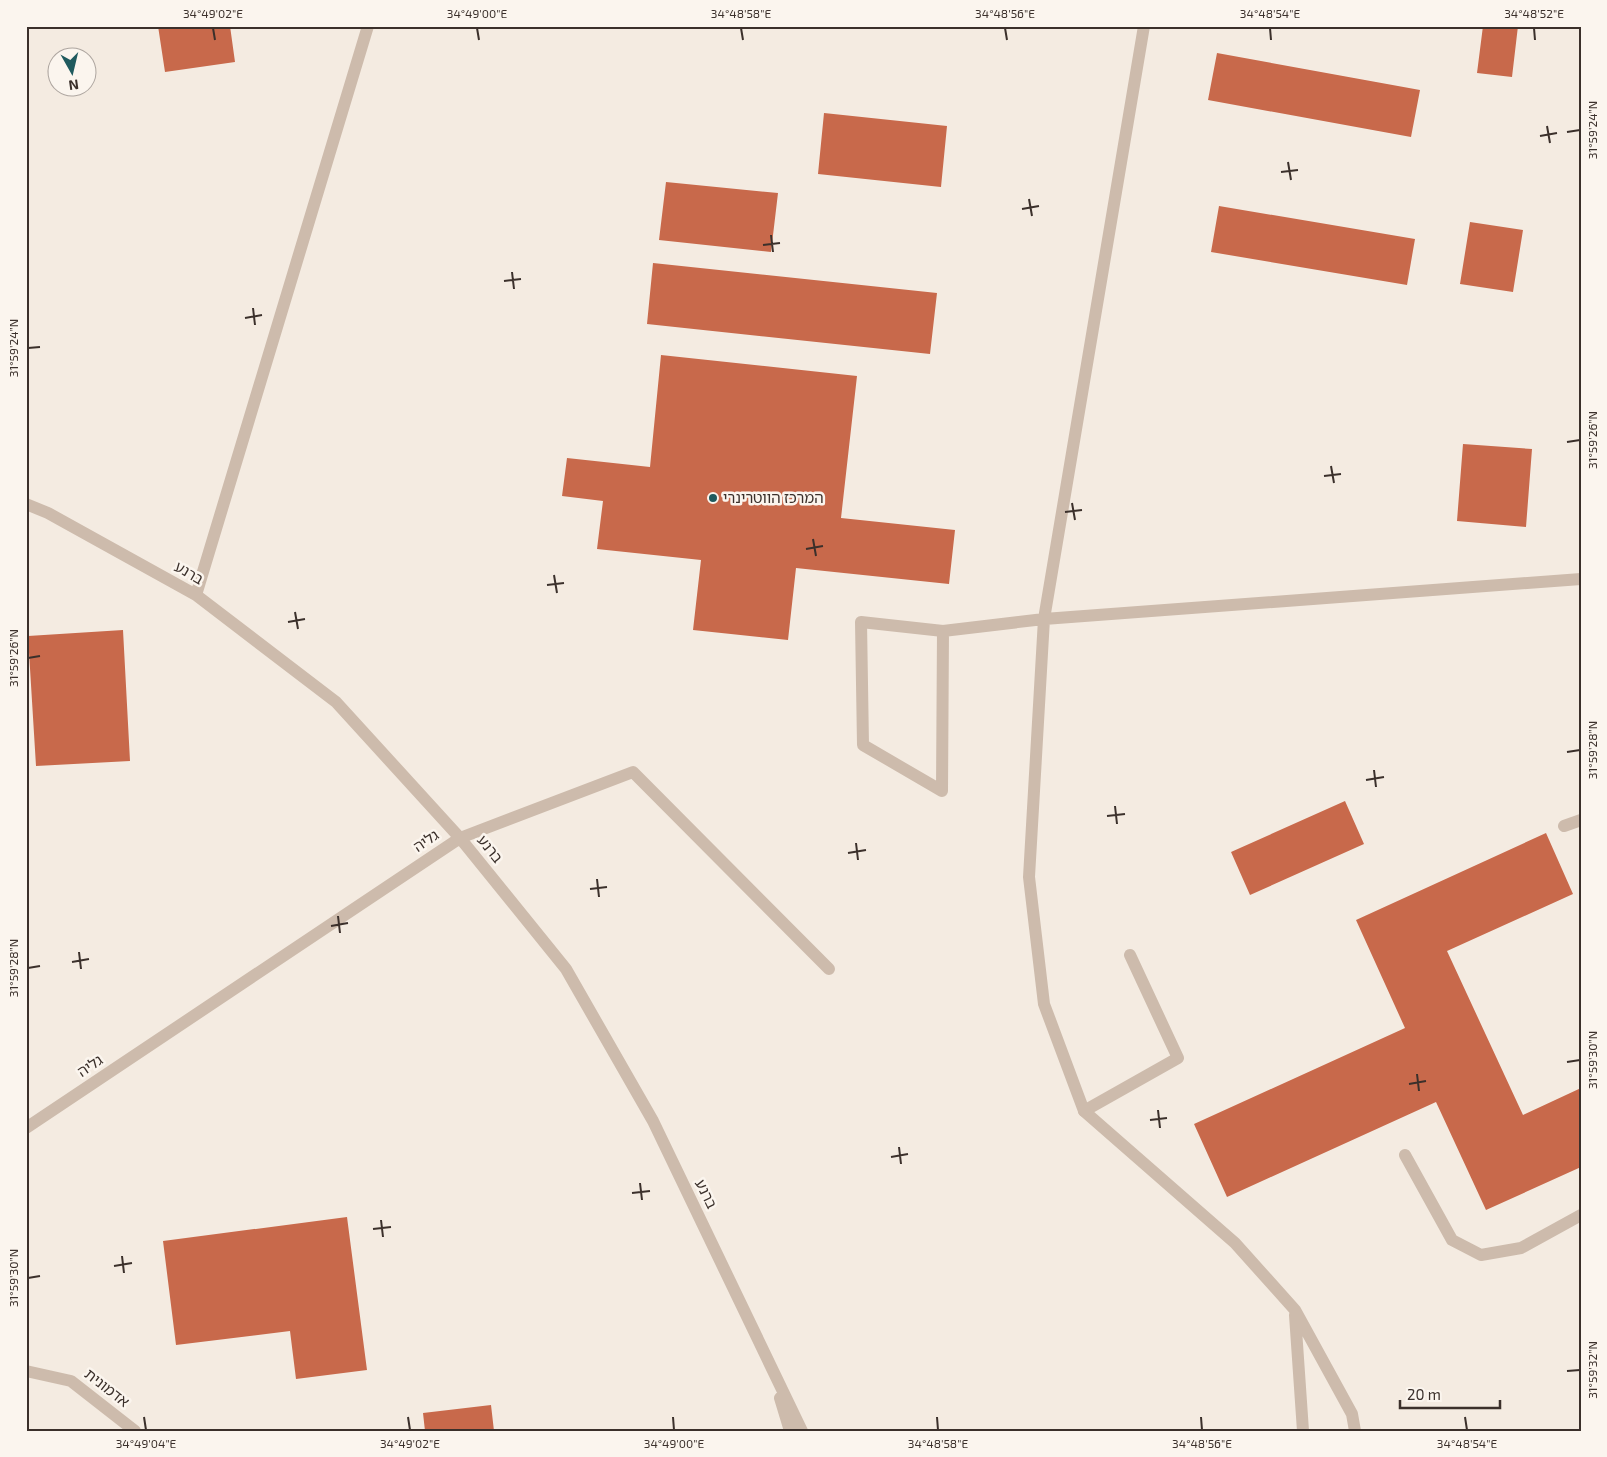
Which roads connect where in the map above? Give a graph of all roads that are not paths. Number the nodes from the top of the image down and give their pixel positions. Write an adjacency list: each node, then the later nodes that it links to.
1 (368, 26): 5 (street)
2 (1144, 26): 6 (street)
3 (26, 504): 5 (street, ברנע)
4 (1581, 579): 6 (street)
5 (196, 595): 10 (street, ברנע)
6 (1044, 619): 7 (street); 13 (street)
7 (943, 631): 7 (street)
8 (1581, 820): 9 (street)
9 (1564, 826)
10 (460, 838): 12 (street, גליה); 14 (street, גליה); 18 (street, ברנע)
11 (1130, 955): 13 (street)
12 (829, 969)
13 (1084, 1111): 17 (street)
14 (26, 1128)
15 (1405, 1155): 16 (street)
16 (1581, 1215)
17 (1295, 1310): 23 (street); 24 (street)
18 (768, 1359): 21 (street, ברנע); 22 (street, ברנע)
19 (26, 1371): 20 (street, אדמונית)
20 (135, 1431)
21 (790, 1431)
22 (802, 1431)
23 (1303, 1431)
24 (1355, 1431)

